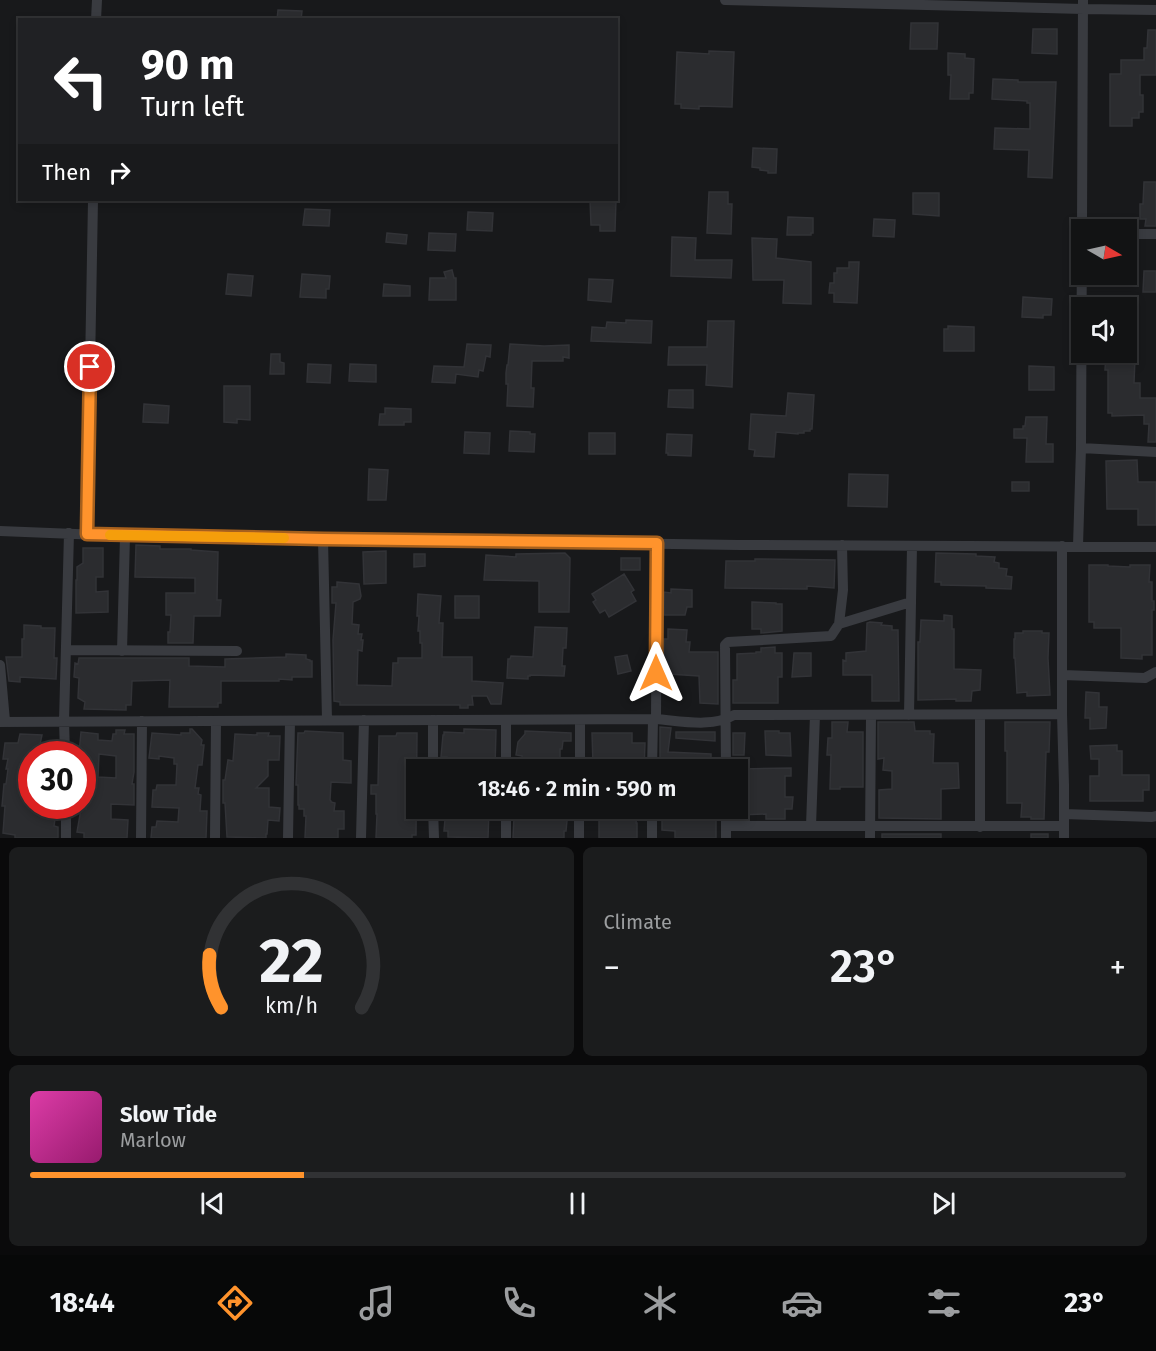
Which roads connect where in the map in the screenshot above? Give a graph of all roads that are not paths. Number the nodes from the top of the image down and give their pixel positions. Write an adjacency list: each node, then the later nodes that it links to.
1 (96, 0): 5 (street)
2 (725, 0): 3 (street)
3 (1083, 5): 4 (street); 7 (street)
4 (1156, 10)
5 (96, 18)
6 (93, 201): 15 (street)
7 (1081, 219)
8 (1137, 234): 9 (street)
9 (1156, 234)
10 (1081, 285): 11 (street)
11 (1081, 448): 12 (street); 22 (street)
12 (1156, 452)
13 (0, 531): 14 (street)
14 (69, 533): 15 (street); 26 (street)
15 (87, 534): 16 (street)
16 (125, 536): 17 (street); 27 (street)
17 (323, 539): 18 (street); 38 (street)
18 (657, 543): 19 (street); 37 (street)
19 (842, 545): 20 (street); 25 (street)
20 (912, 546): 21 (street); 24 (street)
21 (1062, 546): 22 (street); 31 (street)
22 (1078, 546): 23 (street)
23 (1156, 547)
24 (911, 602): 25 (street); 35 (street)
25 (839, 624): 43 (street)
26 (66, 650): 27 (street); 44 (street)
27 (122, 651): 28 (street)
28 (237, 651)
29 (0, 665): 48 (street)
30 (1156, 672): 31 (street)
31 (1063, 675): 32 (street)
32 (1062, 714): 36 (street); 55 (street)
33 (814, 715): 34 (street); 43 (street); 62 (street)
34 (871, 715): 35 (street); 64 (street)
35 (909, 715): 36 (street)
36 (980, 715): 67 (street)
37 (654, 719): 42 (street); 43 (street); 53 (street)
38 (327, 720): 39 (street); 47 (street)
39 (364, 720): 40 (street); 73 (street)
40 (433, 720): 41 (street); 50 (street)
41 (506, 720): 42 (street); 51 (street)
42 (580, 720): 52 (street)
43 (726, 720): 54 (street)
44 (64, 721): 45 (street); 48 (street); 49 (street)
45 (142, 721): 46 (street); 70 (street)
46 (216, 721): 47 (street); 71 (street)
47 (290, 721): 72 (street)
48 (2, 722)
49 (65, 741)
50 (433, 759)
51 (506, 759)
52 (580, 759)
53 (652, 759)
54 (726, 759)
55 (1064, 814): 56 (street); 66 (street)
56 (1156, 816)
57 (66, 819): 69 (street)
58 (433, 819): 74 (street)
59 (506, 819): 75 (street)
60 (579, 819): 76 (street)
61 (652, 819): 77 (street)
62 (811, 826): 63 (street); 68 (street)
63 (826, 826): 64 (street); 78 (street)
64 (870, 826): 67 (street); 79 (street)
65 (1005, 826): 66 (street); 67 (street); 80 (street)
66 (1064, 826): 81 (street)
67 (980, 827)
68 (726, 832)
69 (66, 838)
70 (141, 838)
71 (215, 838)
72 (288, 838)
73 (361, 838)
74 (434, 838)
75 (506, 838)
76 (579, 838)
77 (652, 838)
78 (825, 838)
79 (870, 838)
80 (1004, 838)
81 (1064, 838)

